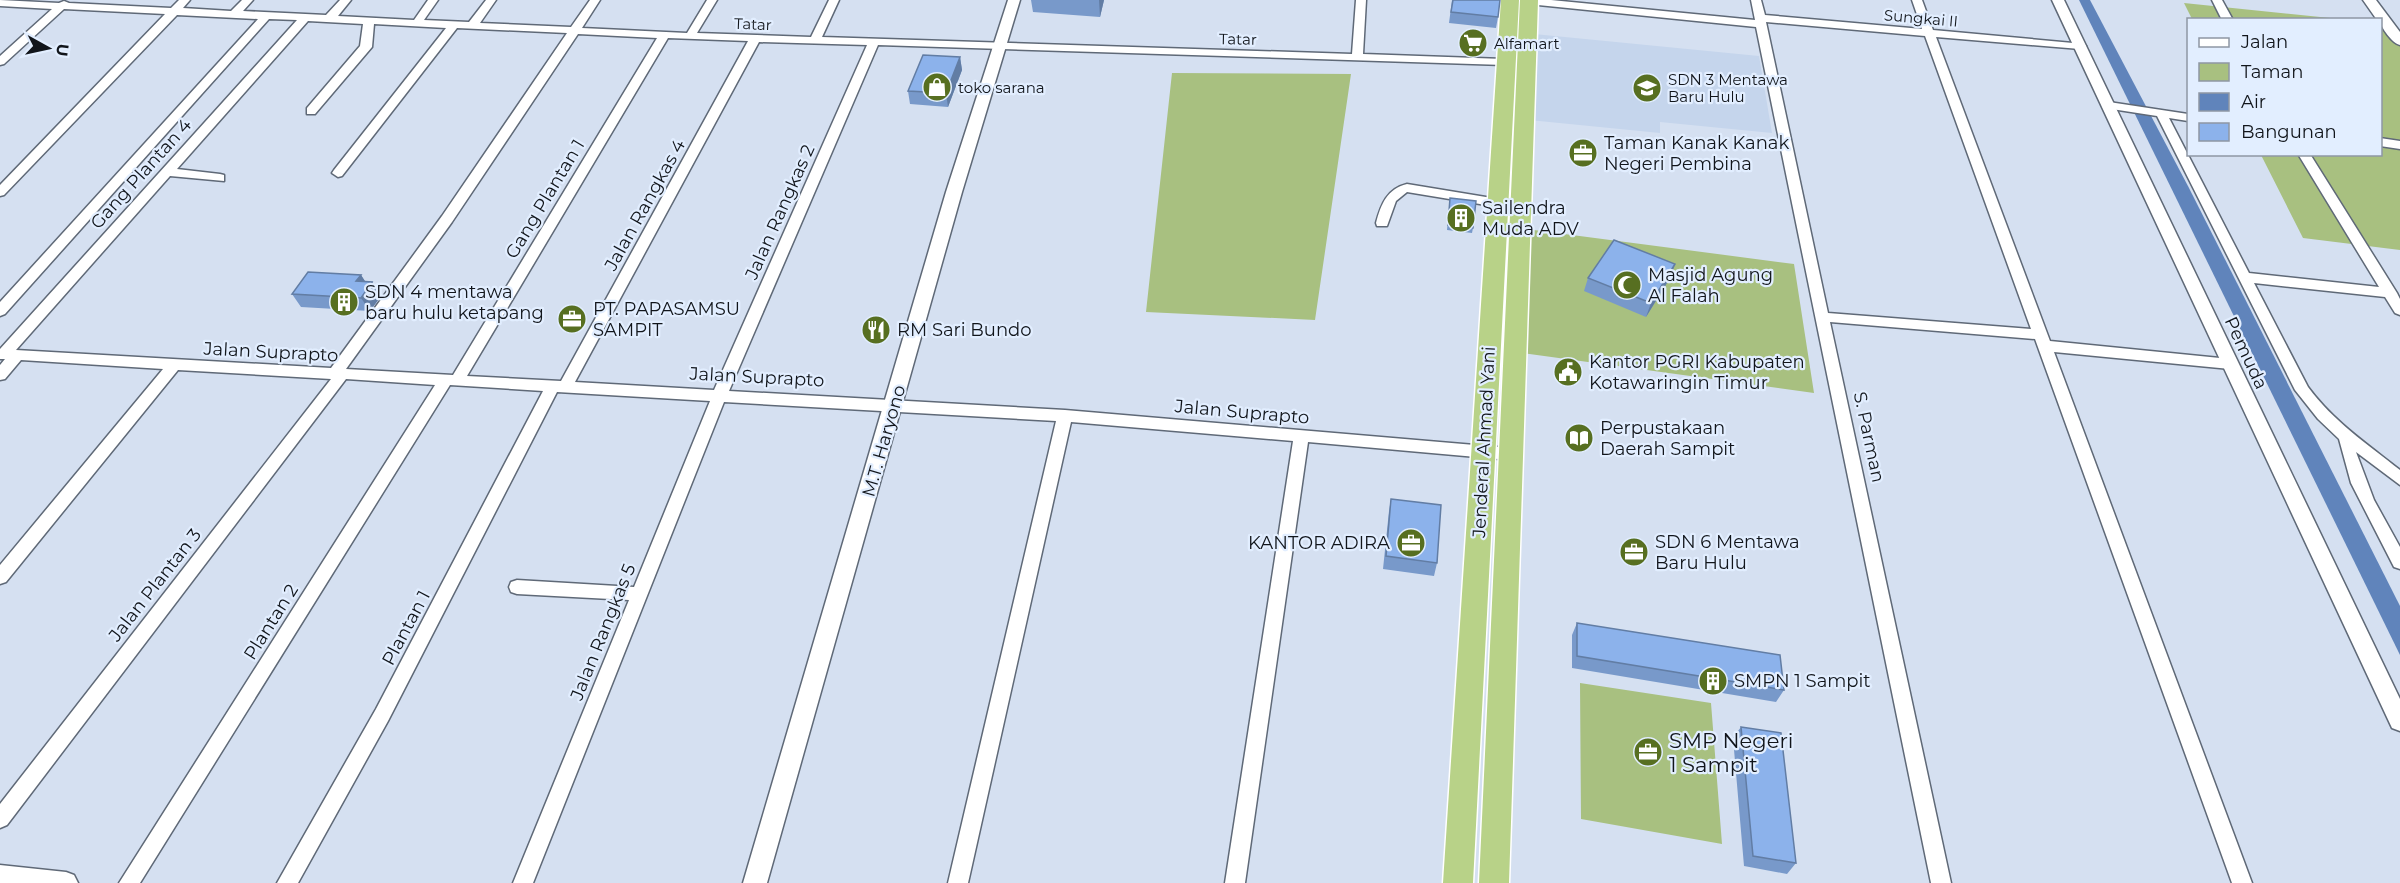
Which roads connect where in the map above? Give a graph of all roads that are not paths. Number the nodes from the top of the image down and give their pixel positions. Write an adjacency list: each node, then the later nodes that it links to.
1 (185, 0): 19 (street)
2 (248, 0): 20 (street)
3 (346, 0): 23 (street)
4 (434, 0): 27 (street)
5 (491, 0): 29 (street)
6 (595, 0): 30 (street, Jalan Plantan 3)
7 (712, 0): 33 (street)
8 (834, 0): 35 (street)
9 (1014, 0): 39 (street, M.T. Haryono)
10 (1361, 0): 40 (street)
11 (1522, 0): 26 (street, Sungkai II); 42 (highway, Jenderal Ahmad Yani); 74 (highway, Jenderal Ahmad Yani)
12 (1756, 0): 26 (street, S. Parman)
13 (1917, 0): 31 (street)
14 (2058, 0): 38 (street, Pemuda)
15 (2217, 0): 24 (street)
16 (2369, 0): 36 (street)
17 (0, 3): 18 (street, Tatar)
18 (65, 3): 19 (street, Tatar); 41 (street)
19 (173, 11): 20 (street, Tatar); 53 (street)
20 (234, 14): 21 (street, Tatar)
21 (267, 15): 22 (street, Tatar); 59 (street)
22 (306, 17): 23 (street, Tatar); 50 (street, Gang Plantan 4)
23 (330, 18): 25 (street, Tatar)
24 (2227, 18)
25 (369, 21): 27 (street, Tatar); 44 (street)
26 (1760, 21): 31 (street, Sungkai II); 60 (street, S. Parman)
27 (416, 24): 28 (street, Tatar)
28 (454, 25): 29 (street, Tatar); 51 (street)
29 (472, 26): 30 (street, Tatar)
30 (574, 30): 32 (street, Tatar); 66 (street, Jalan Plantan 3)
31 (1930, 34): 38 (street, Sungkai II); 61 (street)
32 (664, 35): 33 (street, Tatar); 67 (street, Gang Plantan 1)
33 (690, 36): 34 (street, Tatar)
34 (755, 39): 35 (street, Tatar); 68 (street, Jalan Rangkas 4)
35 (814, 41): 37 (street, Tatar)
36 (2400, 41)
37 (873, 43): 39 (street, Tatar); 69 (street, Jalan Rangkas 2)
38 (2080, 46): 43 (street, Pemuda)
39 (997, 48): 40 (street, Tatar); 70 (street, M.T. Haryono)
40 (1357, 56): 42 (street, Tatar)
41 (0, 62)
42 (1504, 62): 54 (highway, Jenderal Ahmad Yani)
43 (2109, 106): 45 (street); 63 (street, Pemuda)
44 (311, 111)
45 (2155, 112): 46 (street); 56 (street)
46 (2187, 117)
47 (2382, 142): 48 (street)
48 (2400, 145)
49 (2305, 156): 57 (street)
50 (167, 172): 52 (street); 62 (street, Gang Plantan 4)
51 (338, 173)
52 (220, 178)
53 (0, 192)
54 (1498, 203): 55 (street); 74 (highway, Jenderal Ahmad Yani)
55 (1382, 223)
56 (2244, 276): 57 (street); 73 (street)
57 (2390, 293): 58 (street)
58 (2400, 310)
59 (0, 312)
60 (1823, 317): 61 (street); 92 (street, S. Parman)
61 (2043, 341): 63 (street); 93 (street)
62 (7, 354): 64 (street, Jalan Suprapto); 65 (street, Gang Plantan 4)
63 (2230, 364): 80 (street, Pemuda)
64 (173, 366): 66 (street, Jalan Suprapto); 77 (street)
65 (0, 375)
66 (337, 376): 67 (street, Jalan Suprapto); 81 (street, Jalan Plantan 3)
67 (450, 382): 68 (street, Jalan Suprapto); 84 (street, Plantan 2)
68 (559, 387): 69 (street, Jalan Suprapto); 85 (street, Plantan 1)
69 (720, 394): 70 (street, Jalan Suprapto); 79 (street, Jalan Rangkas 5)
70 (894, 405): 71 (street, Jalan Suprapto); 87 (street, M.T. Haryono)
71 (1065, 416): 72 (street, Jalan Suprapto); 88 (street)
72 (1301, 436): 74 (street, Jalan Suprapto); 89 (street)
73 (2346, 436): 75 (street); 76 (street)
74 (1497, 453): 90 (highway, Jenderal Ahmad Yani); 91 (highway, Jenderal Ahmad Yani)
75 (2400, 480)
76 (2400, 562)
77 (0, 577)
78 (517, 587): 79 (street)
79 (640, 594): 86 (street, Jalan Rangkas 5)
80 (2400, 721)
81 (0, 819)
82 (0, 876): 83 (street)
83 (66, 883)
84 (129, 883)
85 (287, 883)
86 (523, 883)
87 (755, 883)
88 (958, 883)
89 (1235, 883)
90 (1458, 883)
91 (1494, 883)
92 (1941, 883)
93 (2242, 883)

